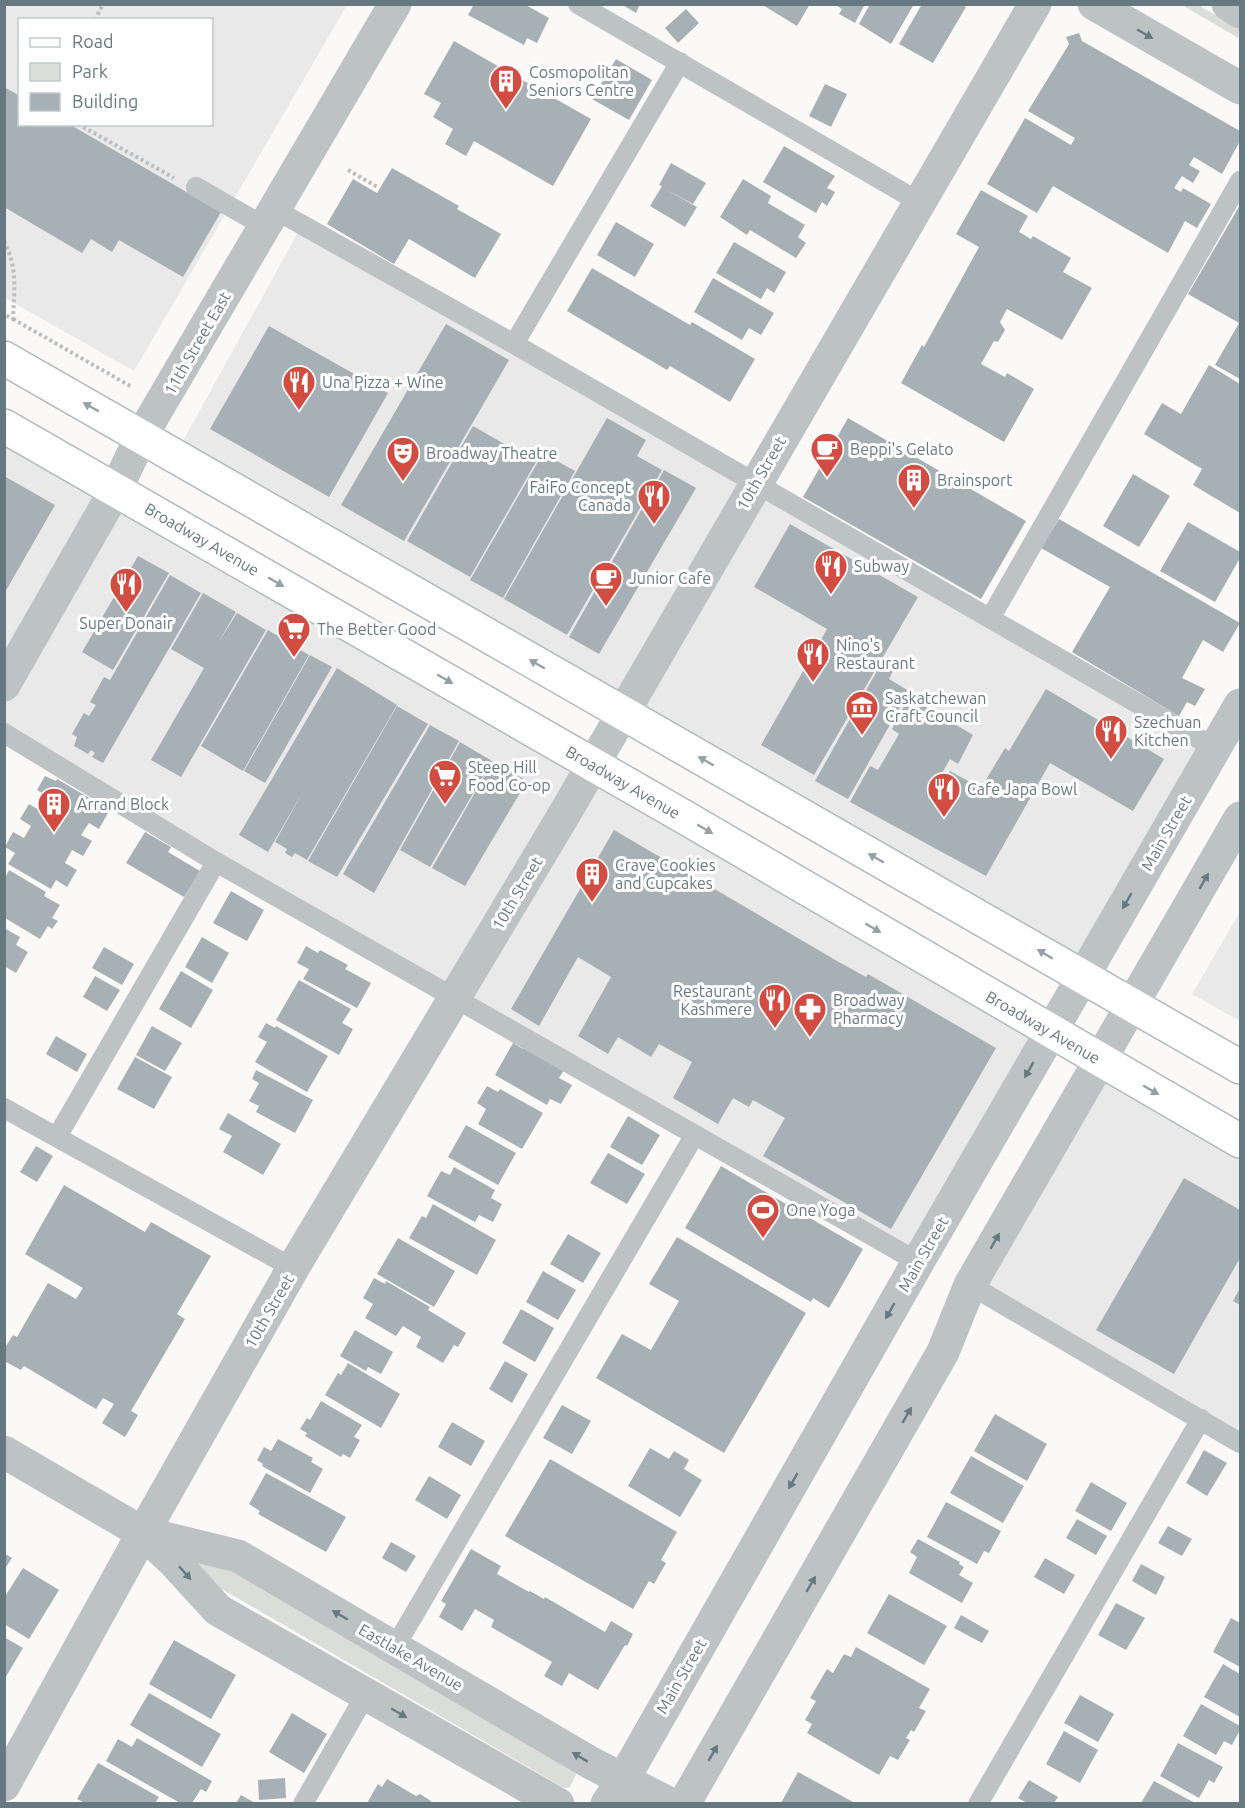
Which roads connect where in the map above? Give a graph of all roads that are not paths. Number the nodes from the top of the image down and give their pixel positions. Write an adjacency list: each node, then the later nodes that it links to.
1 (395, 4): 12 (street, 11th Street East)
2 (578, 4): 7 (lane)
3 (1035, 4): 11 (street, 10th Street)
4 (1094, 4): 8 (street, one-way to 8)
5 (1228, 4): 6 (street)
6 (1240, 12)
7 (680, 62): 11 (lane); 13 (lane)
8 (1240, 88)
9 (1240, 181): 19 (lane)
10 (196, 187): 12 (lane)
11 (921, 203): 17 (street, 10th Street)
12 (269, 217): 13 (lane); 16 (street, 11th Street East)
13 (514, 344): 17 (lane)
14 (4, 358): 16 (main road, one-way to 14)
15 (4, 426): 18 (main road, Broadway Avenue)
16 (142, 435): 18 (street, 11th Street East); 22 (main road, one-way to 16)
17 (755, 483): 19 (lane); 22 (street, 10th Street)
18 (116, 489): 20 (street, 11th Street East); 25 (main road, Broadway Avenue, one-way to 25)
19 (991, 617): 24 (lane)
20 (4, 685)
21 (1240, 705): 24 (street, Main Street)
22 (622, 714): 25 (street, 10th Street); 28 (main road, one-way to 22)
23 (4, 733): 27 (lane)
24 (1215, 748): 28 (street, Main Street, one-way to 28)
25 (592, 764): 29 (street, 10th Street); 31 (main road, Broadway Avenue, one-way to 31)
26 (1240, 818): 30 (street, one-way to 26)
27 (216, 862): 29 (lane); 36 (lane)
28 (1083, 976): 30 (main road); 31 (street, Main Street)
29 (455, 999): 35 (lane); 39 (street, 10th Street)
30 (1133, 1004): 32 (street); 33 (main road)
31 (1051, 1032): 32 (main road, Broadway Avenue); 38 (street, Main Street, one-way to 38)
32 (1100, 1060): 37 (main road, Broadway Avenue, one-way to 37); 40 (street, one-way to 32)
33 (1240, 1067)
34 (4, 1108): 36 (lane)
35 (694, 1136): 38 (lane); 45 (lane)
36 (57, 1137): 39 (lane)
37 (1240, 1141)
38 (918, 1262): 48 (street, Main Street, one-way to 48)
39 (293, 1268): 44 (street, 10th Street)
40 (970, 1285): 41 (lane); 52 (street, one-way to 40)
41 (1201, 1419): 42 (lane); 53 (lane)
42 (1240, 1443)
43 (4, 1452): 44 (street, Eastlake Avenue)
44 (143, 1533): 45 (street, Eastlake Avenue, one-way to 44); 46 (street, Eastlake Avenue, one-way to 46); 47 (street, 10th Street)
45 (395, 1647): 48 (street, Eastlake Avenue, one-way to 45)
46 (366, 1694): 49 (lane); 50 (street, Eastlake Avenue, one-way to 50)
47 (4, 1785)
48 (615, 1792): 51 (street, Eastlake Avenue)
49 (303, 1803)
50 (558, 1803)
51 (670, 1803)
52 (684, 1803)
53 (978, 1803)

